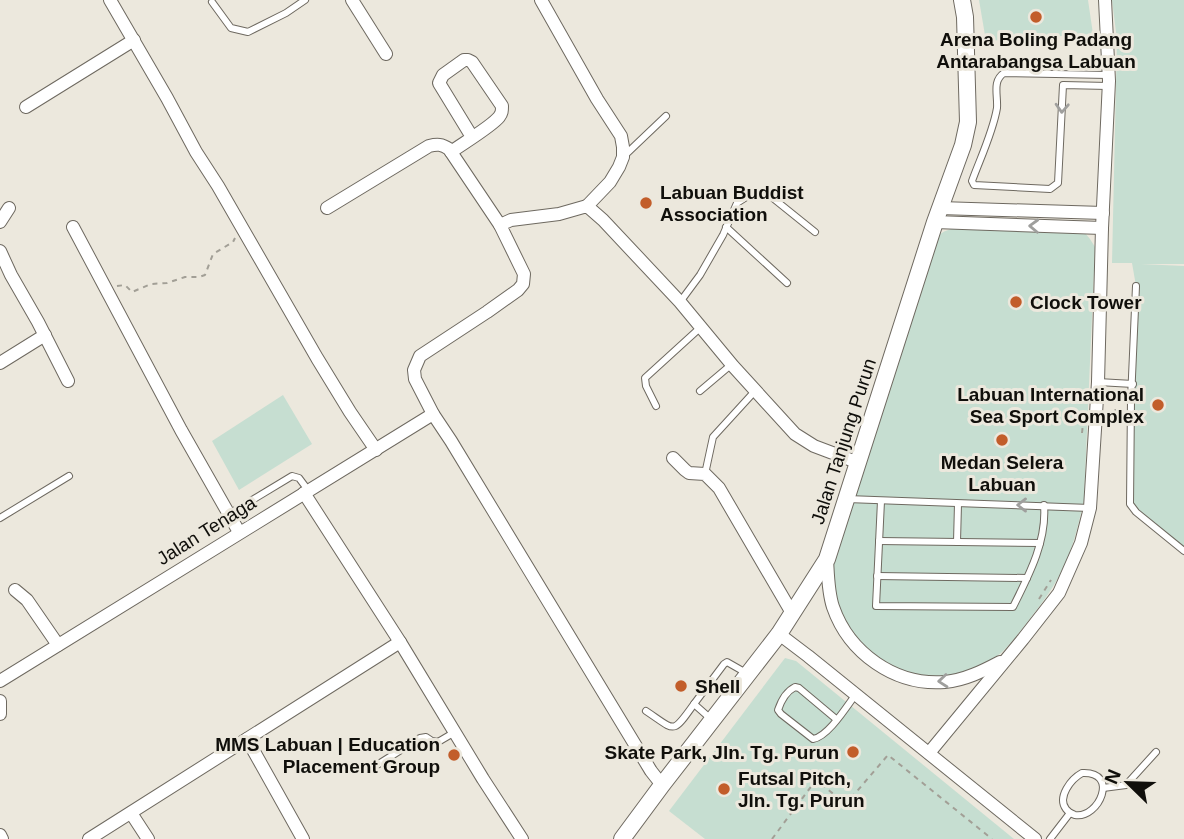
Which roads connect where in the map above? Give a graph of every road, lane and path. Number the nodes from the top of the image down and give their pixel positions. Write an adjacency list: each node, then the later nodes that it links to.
1 (110, 0): 8 (street)
2 (305, 0): 7 (lane)
3 (352, 0): 9 (street)
4 (541, 0): 17 (street)
5 (962, 0): 22 (street, Jalan Tanjung Purun)
6 (1105, 0): 11 (street)
7 (212, 2)
8 (134, 40): 13 (street); 28 (street)
9 (387, 54)
10 (1064, 75): 11 (lane); 12 (lane); 12 (lane, one-way to 10)
11 (1108, 81): 12 (lane); 21 (street)
12 (1063, 85)
13 (26, 107)
14 (666, 116): 17 (lane)
15 (472, 137): 15 (street); 16 (street)
16 (451, 152): 20 (street); 24 (street)
17 (623, 158): 18 (street)
18 (587, 206): 24 (street); 34 (street)
19 (9, 208): 23 (street)
20 (327, 208)
21 (1103, 213): 22 (street); 27 (street)
22 (937, 215): 27 (street, one-way to 22); 50 (street, Jalan Tanjung Purun)
23 (0, 222)
24 (500, 225): 47 (street)
25 (73, 227): 33 (street)
26 (726, 227): 29 (lane); 31 (lane); 34 (lane)
27 (1102, 228): 40 (street)
28 (242, 229): 33 (path); 48 (street)
29 (815, 232)
30 (0, 251): 36 (street)
31 (787, 283)
32 (1136, 285): 41 (lane)
33 (106, 289): 59 (street)
34 (680, 302): 35 (street)
35 (701, 327): 38 (street); 46 (lane)
36 (45, 335): 37 (street); 39 (street)
37 (0, 363)
38 (732, 364): 42 (lane); 43 (street)
39 (68, 381)
40 (1098, 382): 41 (lane); 44 (street)
41 (1133, 384): 45 (lane)
42 (700, 391)
43 (755, 391): 50 (street); 51 (lane)
44 (1097, 396): 45 (lane); 58 (street)
45 (1131, 399): 65 (lane)
46 (656, 406)
47 (433, 414): 48 (street, Jalan Tenaga); 89 (street)
48 (376, 450): 53 (street, Jalan Tenaga)
49 (673, 458): 51 (street)
50 (859, 463): 54 (street, Jalan Tanjung Purun)
51 (705, 474): 70 (street)
52 (69, 476): 60 (lane)
53 (306, 491): 59 (lane); 61 (street, Jalan Tenaga); 72 (street)
54 (846, 499): 55 (lane); 66 (street, Jalan Tanjung Purun)
55 (881, 501): 56 (lane); 62 (lane)
56 (958, 504): 57 (lane, one-way to 56); 63 (lane)
57 (1044, 505): 58 (lane); 64 (lane)
58 (1090, 508): 74 (street)
59 (229, 514): 61 (street)
60 (1, 516)
61 (239, 533): 73 (street, Jalan Tenaga)
62 (879, 541): 63 (lane); 67 (lane)
63 (957, 542): 64 (lane)
64 (1040, 543): 68 (lane)
65 (1184, 551)
66 (827, 559): 70 (street, Jalan Tanjung Purun); 74 (street, one-way to 66)
67 (877, 576): 68 (lane); 68 (lane)
68 (1027, 578)
69 (15, 590): 73 (street)
70 (792, 613): 71 (street, Jalan Tanjung Purun)
71 (779, 634): 75 (street, Jalan Tanjung Purun); 77 (street)
72 (400, 642): 84 (street); 85 (street)
73 (58, 645): 76 (street, Jalan Tenaga)
74 (1007, 658): 87 (street)
75 (748, 674): 79 (lane); 83 (street, Jalan Tanjung Purun)
76 (0, 681)
77 (856, 694): 82 (lane); 87 (street)
78 (0, 701): 81 (street)
79 (694, 704): 80 (lane); 83 (lane)
80 (646, 710)
81 (0, 714)
82 (836, 719): 82 (lane)
83 (712, 720): 89 (street, Jalan Tanjung Purun)
84 (455, 732): 88 (lane); 96 (street)
85 (247, 739): 91 (street); 95 (street)
86 (1156, 752): 90 (lane)
87 (929, 753): 100 (street)
88 (377, 765)
89 (662, 785): 97 (street, Jalan Tanjung Purun)
90 (1103, 788): 92 (lane); 92 (lane)
91 (131, 813): 93 (street); 94 (street)
92 (1070, 813): 101 (lane)
93 (89, 839)
94 (148, 839)
95 (303, 839)
96 (522, 839)
97 (622, 839)
98 (772, 839): 99 (path)
99 (992, 839)
100 (1035, 839)
101 (1050, 839)

